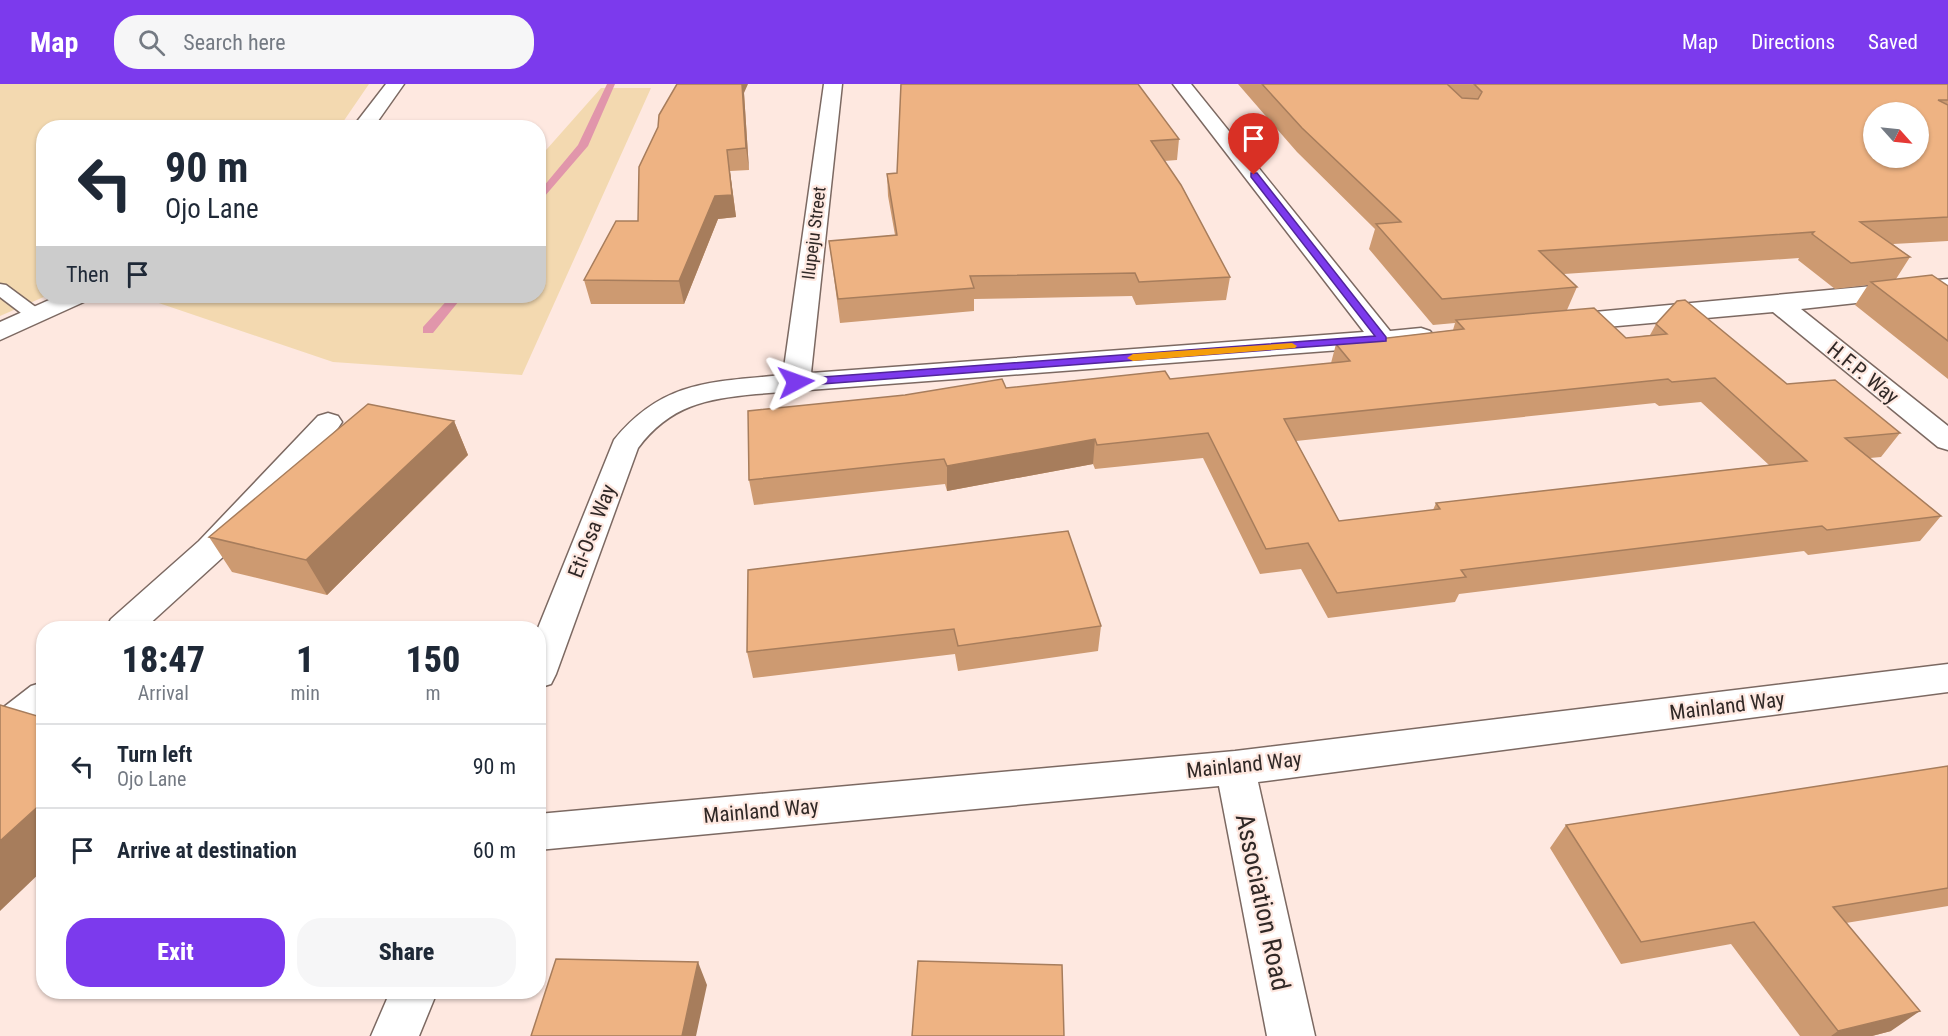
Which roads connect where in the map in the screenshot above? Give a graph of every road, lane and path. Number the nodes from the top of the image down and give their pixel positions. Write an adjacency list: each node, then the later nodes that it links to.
1 (395, 84): 4 (street)
2 (833, 84): 14 (street, Ilupeju Street)
3 (1182, 84): 13 (street)
4 (370, 120)
5 (0, 289): 9 (lane)
6 (1945, 289): 8 (street)
7 (62, 303): 9 (street)
8 (1779, 304): 10 (street); 16 (street, H.F.P. Way)
9 (35, 315): 11 (street)
10 (1534, 326)
11 (0, 332)
12 (1441, 334): 13 (street)
13 (1383, 339): 14 (street)
14 (796, 382): 18 (street, Eti-Osa Way)
15 (328, 422): 17 (street)
16 (1948, 441)
17 (131, 621)
18 (546, 653)
19 (1948, 678): 22 (street, Mainland Way)
20 (36, 703): 21 (street)
21 (0, 732)
22 (1235, 768): 23 (street, Mainland Way); 26 (street, Association Road)
23 (546, 831)
24 (411, 999): 25 (street)
25 (396, 1036)
26 (1292, 1036)

